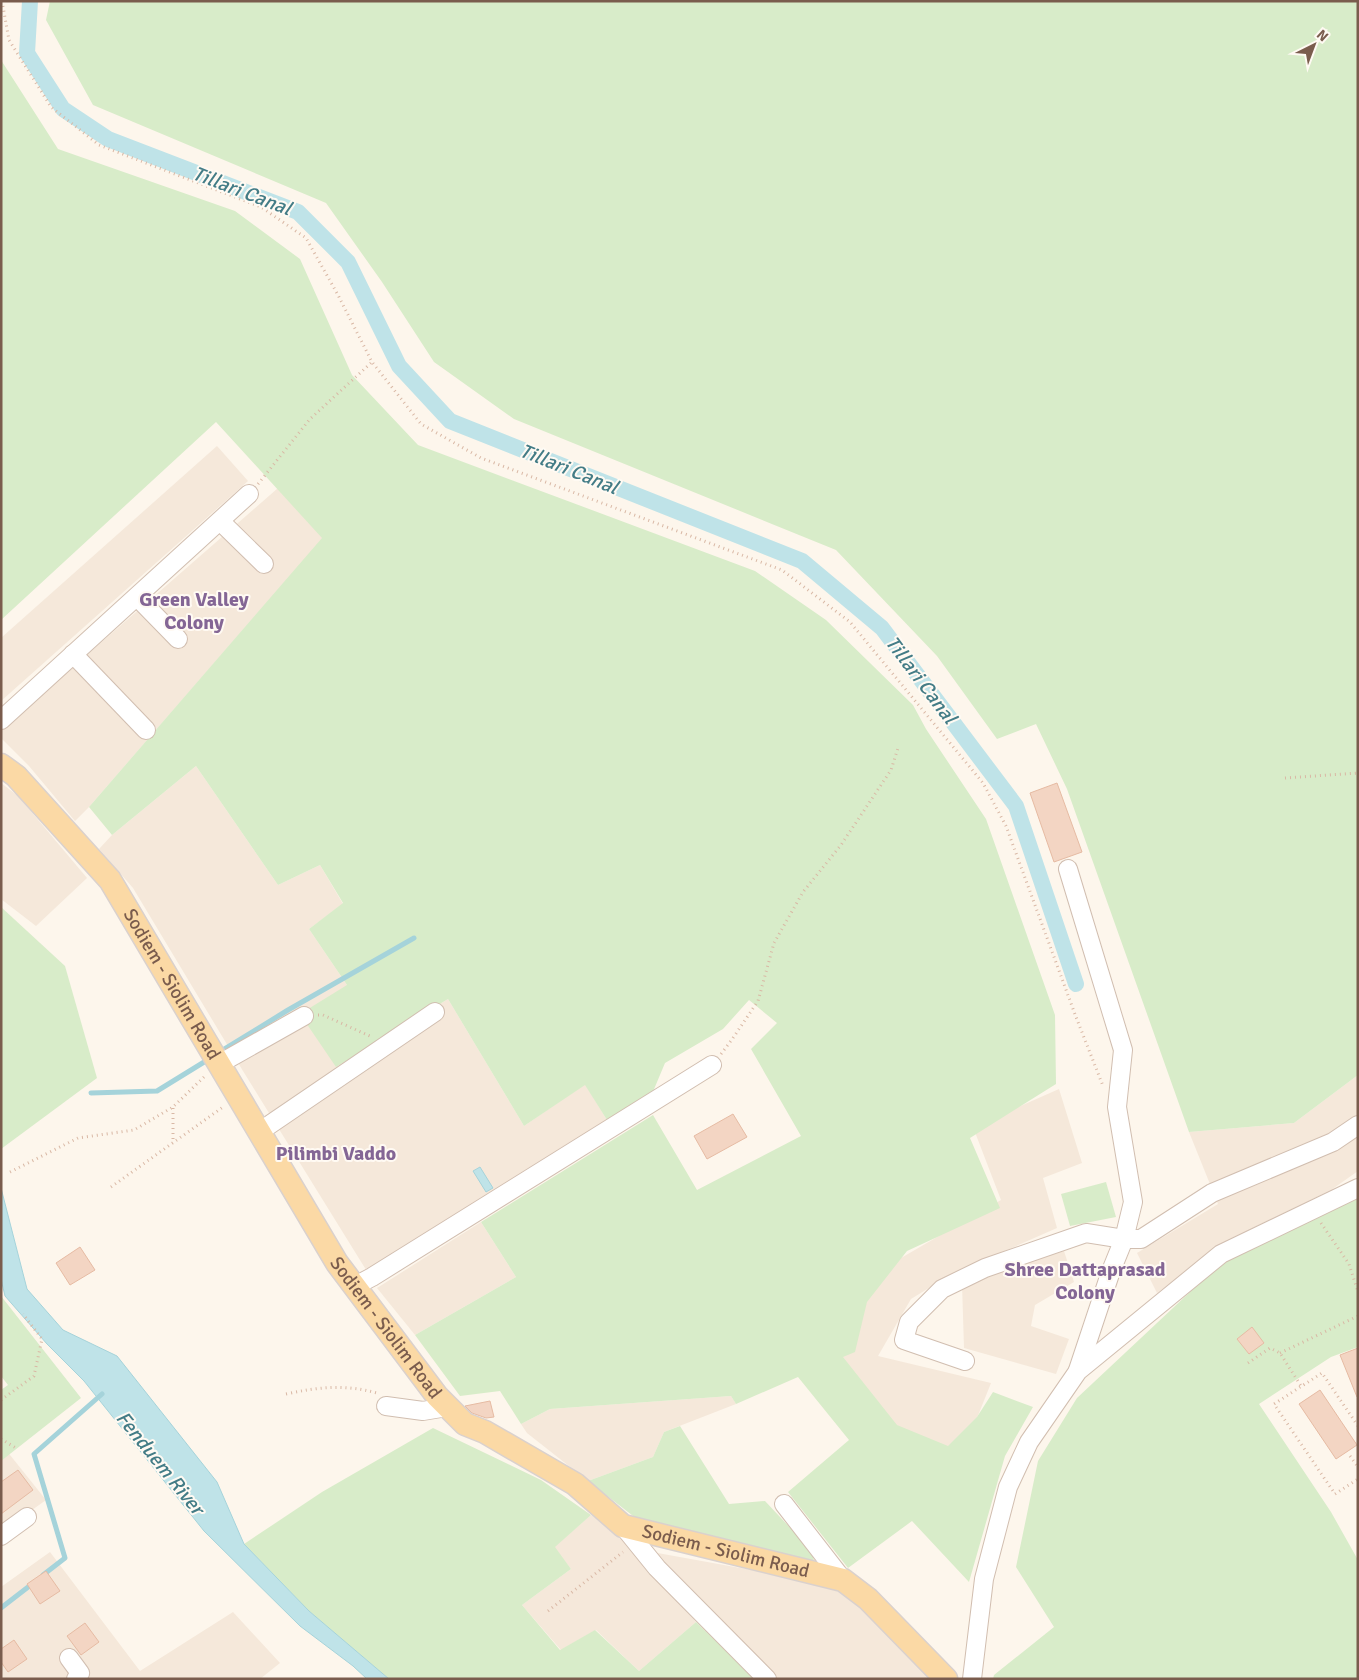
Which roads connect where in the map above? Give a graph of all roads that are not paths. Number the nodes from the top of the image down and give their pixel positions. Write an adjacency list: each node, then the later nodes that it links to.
1 (249, 494): 2 (street)
2 (220, 520): 3 (street); 4 (street)
3 (264, 564)
4 (137, 597): 5 (street); 6 (street)
5 (178, 639)
6 (73, 654): 7 (street); 8 (street)
7 (1, 720)
8 (146, 730)
9 (1, 765): 13 (main road, Sodiem - Siolim Road)
10 (1068, 869): 19 (street)
11 (435, 1012): 16 (street)
12 (304, 1016): 13 (street)
13 (218, 1064): 16 (main road, Sodiem - Siolim Road)
14 (712, 1064): 20 (street)
15 (1358, 1125): 19 (street)
16 (259, 1132): 20 (main road, Sodiem - Siolim Road)
17 (1358, 1188): 22 (street)
18 (480, 1199): 20 (street)
19 (1124, 1239): 21 (street); 22 (street)
20 (352, 1283): 24 (main road, Sodiem - Siolim Road)
21 (965, 1361)
22 (1078, 1371): 34 (street)
23 (384, 1400): 24 (street)
24 (447, 1407): 27 (main road, Sodiem - Siolim Road)
25 (784, 1504): 29 (street)
26 (27, 1516): 28 (street)
27 (629, 1534): 29 (main road, Sodiem - Siolim Road); 32 (street)
28 (1, 1536)
29 (843, 1580): 33 (main road, Sodiem - Siolim Road)
30 (69, 1658): 31 (street)
31 (76, 1679)
32 (767, 1679)
33 (946, 1679)
34 (972, 1679)

